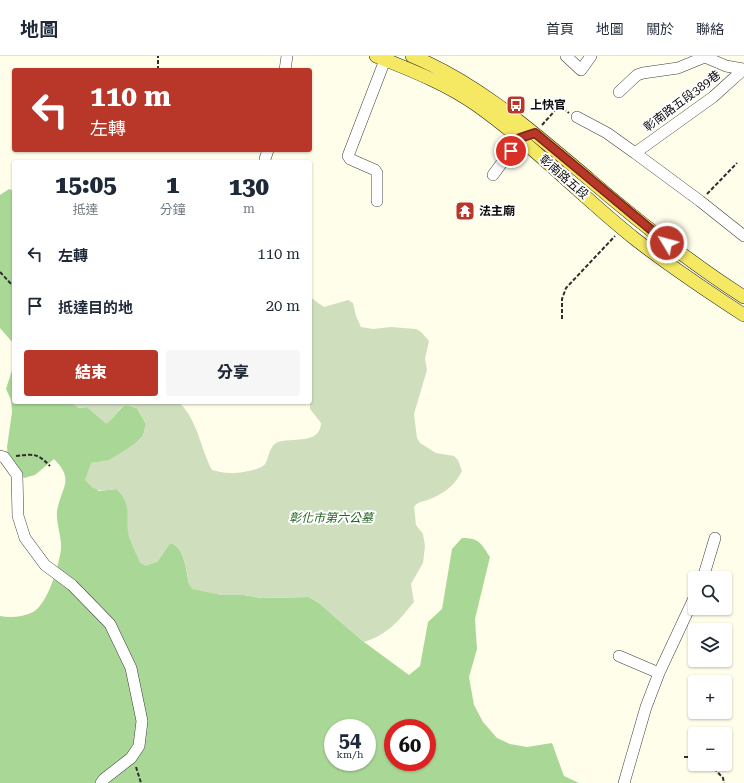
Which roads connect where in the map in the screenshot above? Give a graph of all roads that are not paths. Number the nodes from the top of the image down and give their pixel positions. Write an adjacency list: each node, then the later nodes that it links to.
1 (287, 56): 6 (street)
2 (412, 56): 10 (main road, 彰南路五段)
3 (566, 56): 4 (street)
4 (591, 56)
5 (380, 58): 11 (main road, 彰南路五段); 14 (street)
6 (285, 68)
7 (743, 69): 8 (street); 12 (street, 彰南路五段389巷)
8 (619, 92)
9 (577, 117): 12 (street)
10 (535, 133): 11 (street); 16 (main road, 彰南路五段)
11 (520, 138): 13 (street); 17 (main road, 彰南路五段)
12 (634, 152): 15 (street)
13 (493, 175)
14 (377, 201)
15 (744, 236)
16 (744, 297)
17 (744, 315)
18 (2, 456): 24 (street)
19 (715, 538): 20 (street)
20 (704, 571)
21 (688, 611): 23 (street)
22 (619, 656): 23 (street)
23 (659, 673): 25 (street)
24 (101, 783)
25 (624, 783)

